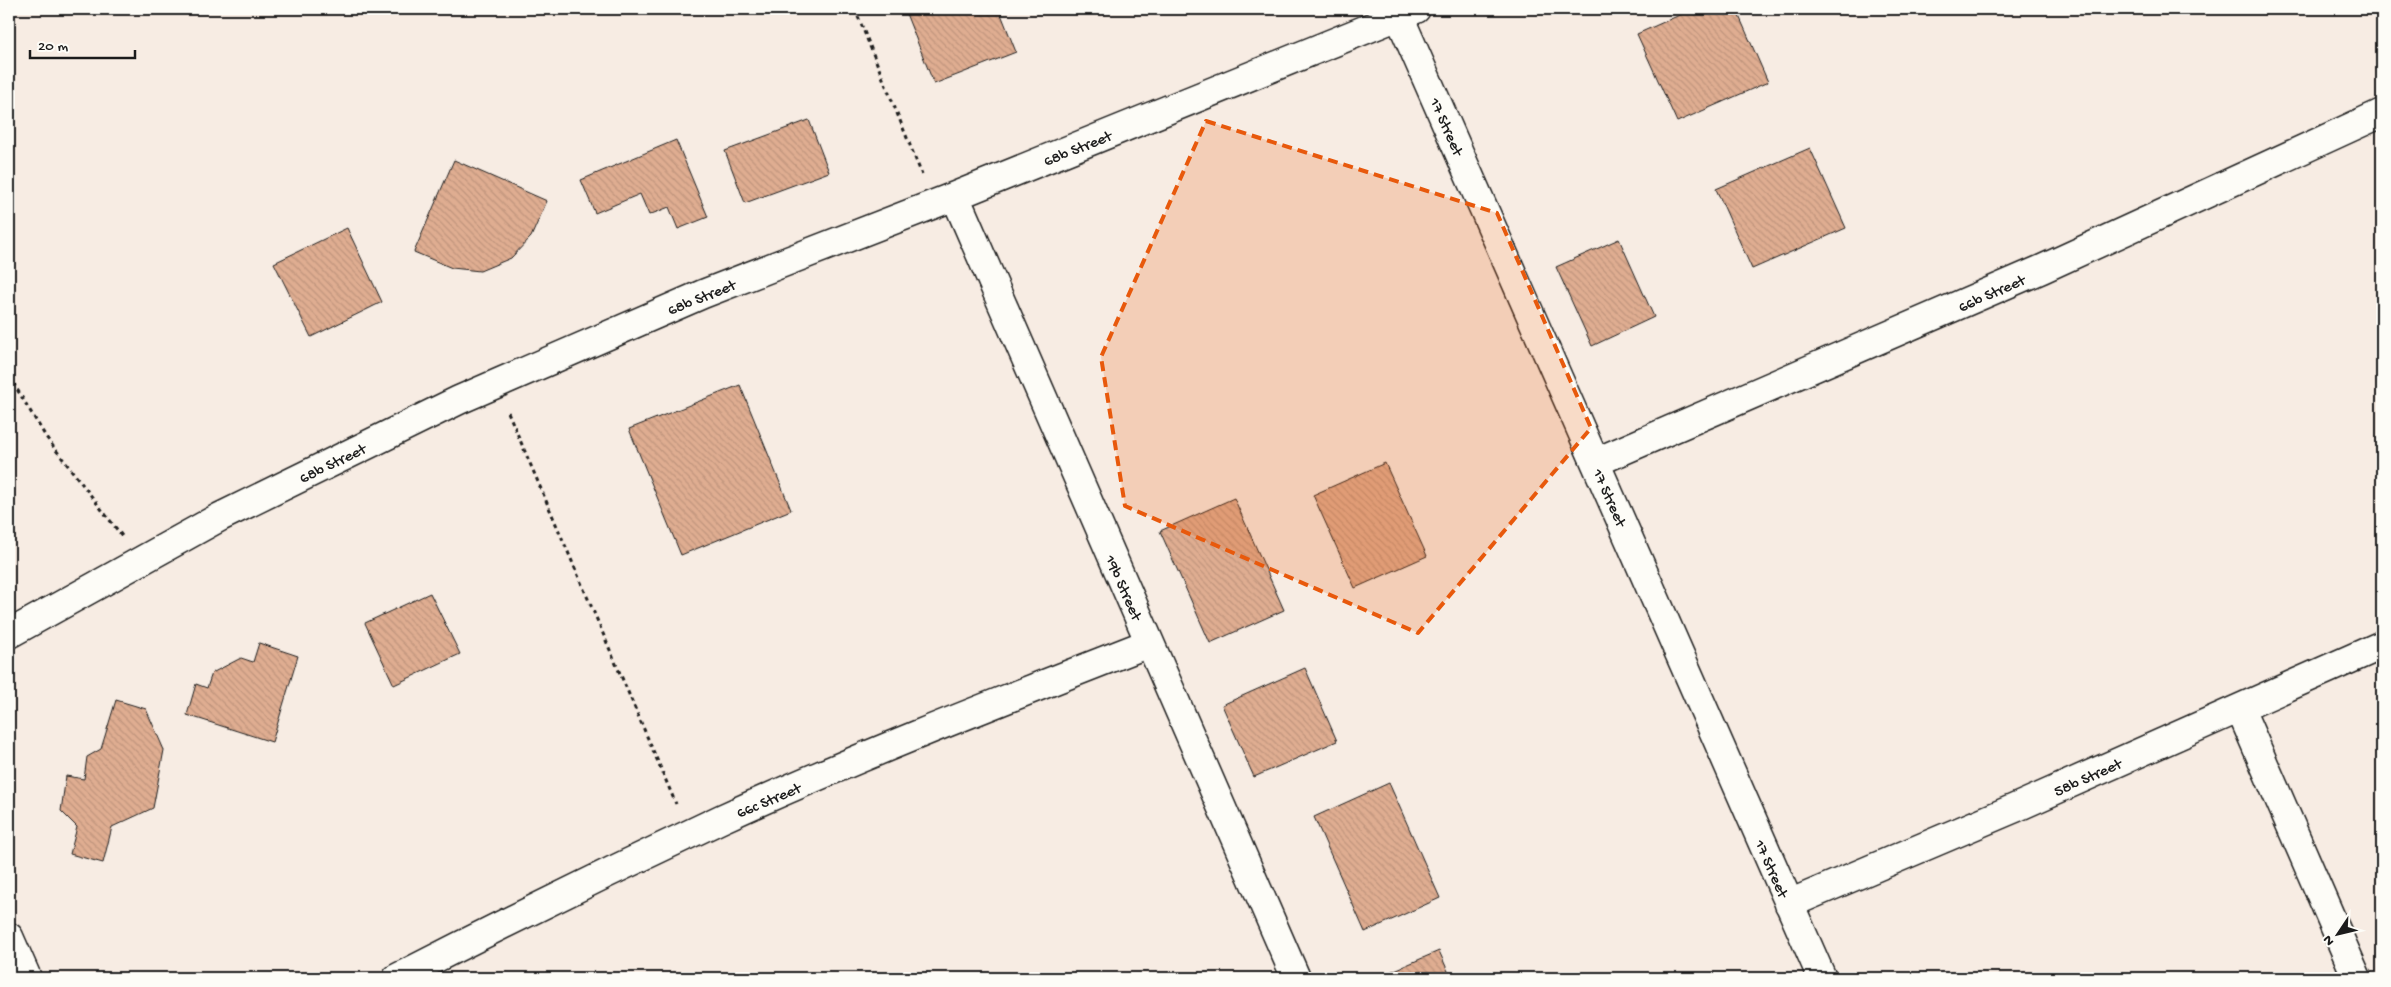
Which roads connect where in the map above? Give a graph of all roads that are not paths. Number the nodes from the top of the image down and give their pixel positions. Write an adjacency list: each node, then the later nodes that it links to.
1 (1408, 12): 3 (street, 68b Street); 4 (street, 17 Street)
2 (2382, 113): 4 (street, 66b Street)
3 (944, 200): 5 (street, 68b Street); 6 (street, 19b Street)
4 (1596, 462): 9 (street, 17 Street)
5 (9, 634)
6 (1149, 643): 12 (street, 66c Street); 13 (street, 19b Street)
7 (2382, 645): 8 (street, 58b Street)
8 (2240, 710): 9 (street, 58b Street); 15 (street)
9 (1789, 904): 14 (street, 17 Street)
10 (9, 937): 11 (street)
11 (27, 978)
12 (397, 978)
13 (1296, 978)
14 (1822, 978)
15 (2357, 978)

